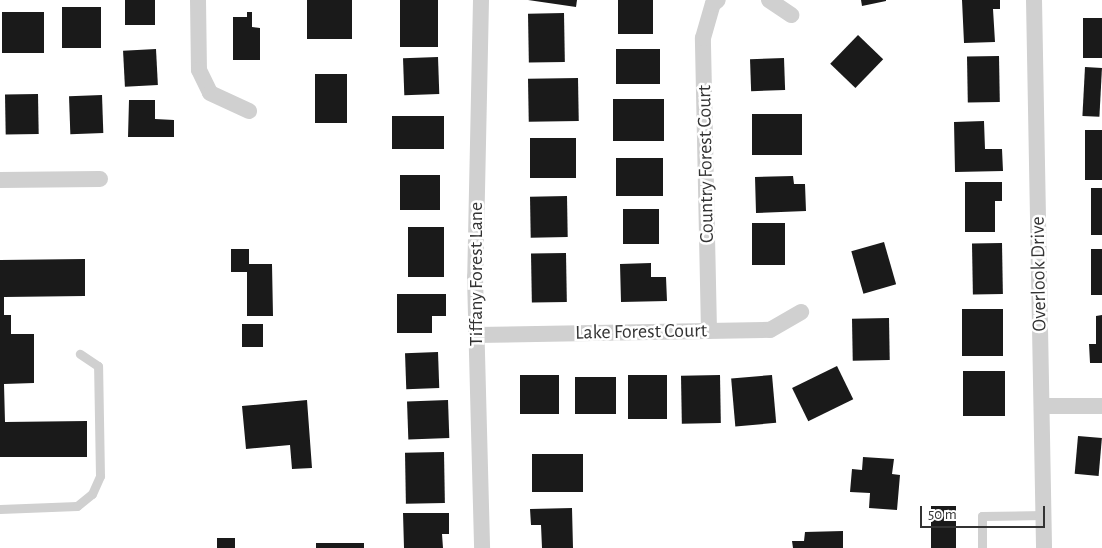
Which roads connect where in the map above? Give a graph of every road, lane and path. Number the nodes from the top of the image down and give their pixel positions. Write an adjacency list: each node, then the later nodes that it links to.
1 (198, 0): 7 (street)
2 (481, 0): 12 (street, Tiffany Forest Lane)
3 (718, 0): 11 (street, Country Forest Court)
4 (769, 0): 6 (street)
5 (1034, 0): 14 (street, Overlook Drive)
6 (791, 15)
7 (249, 111)
8 (100, 179): 9 (street)
9 (0, 180)
10 (801, 312): 11 (street, Lake Forest Court)
11 (709, 331): 12 (street, Lake Forest Court)
12 (476, 335): 18 (street, Tiffany Forest Lane)
13 (80, 354): 16 (lane)
14 (1042, 406): 15 (street); 17 (street, Overlook Drive)
15 (1102, 406)
16 (0, 509)
17 (1036, 515): 19 (lane); 20 (street, Overlook Drive)
18 (482, 548)
19 (982, 548)
20 (1044, 548)

